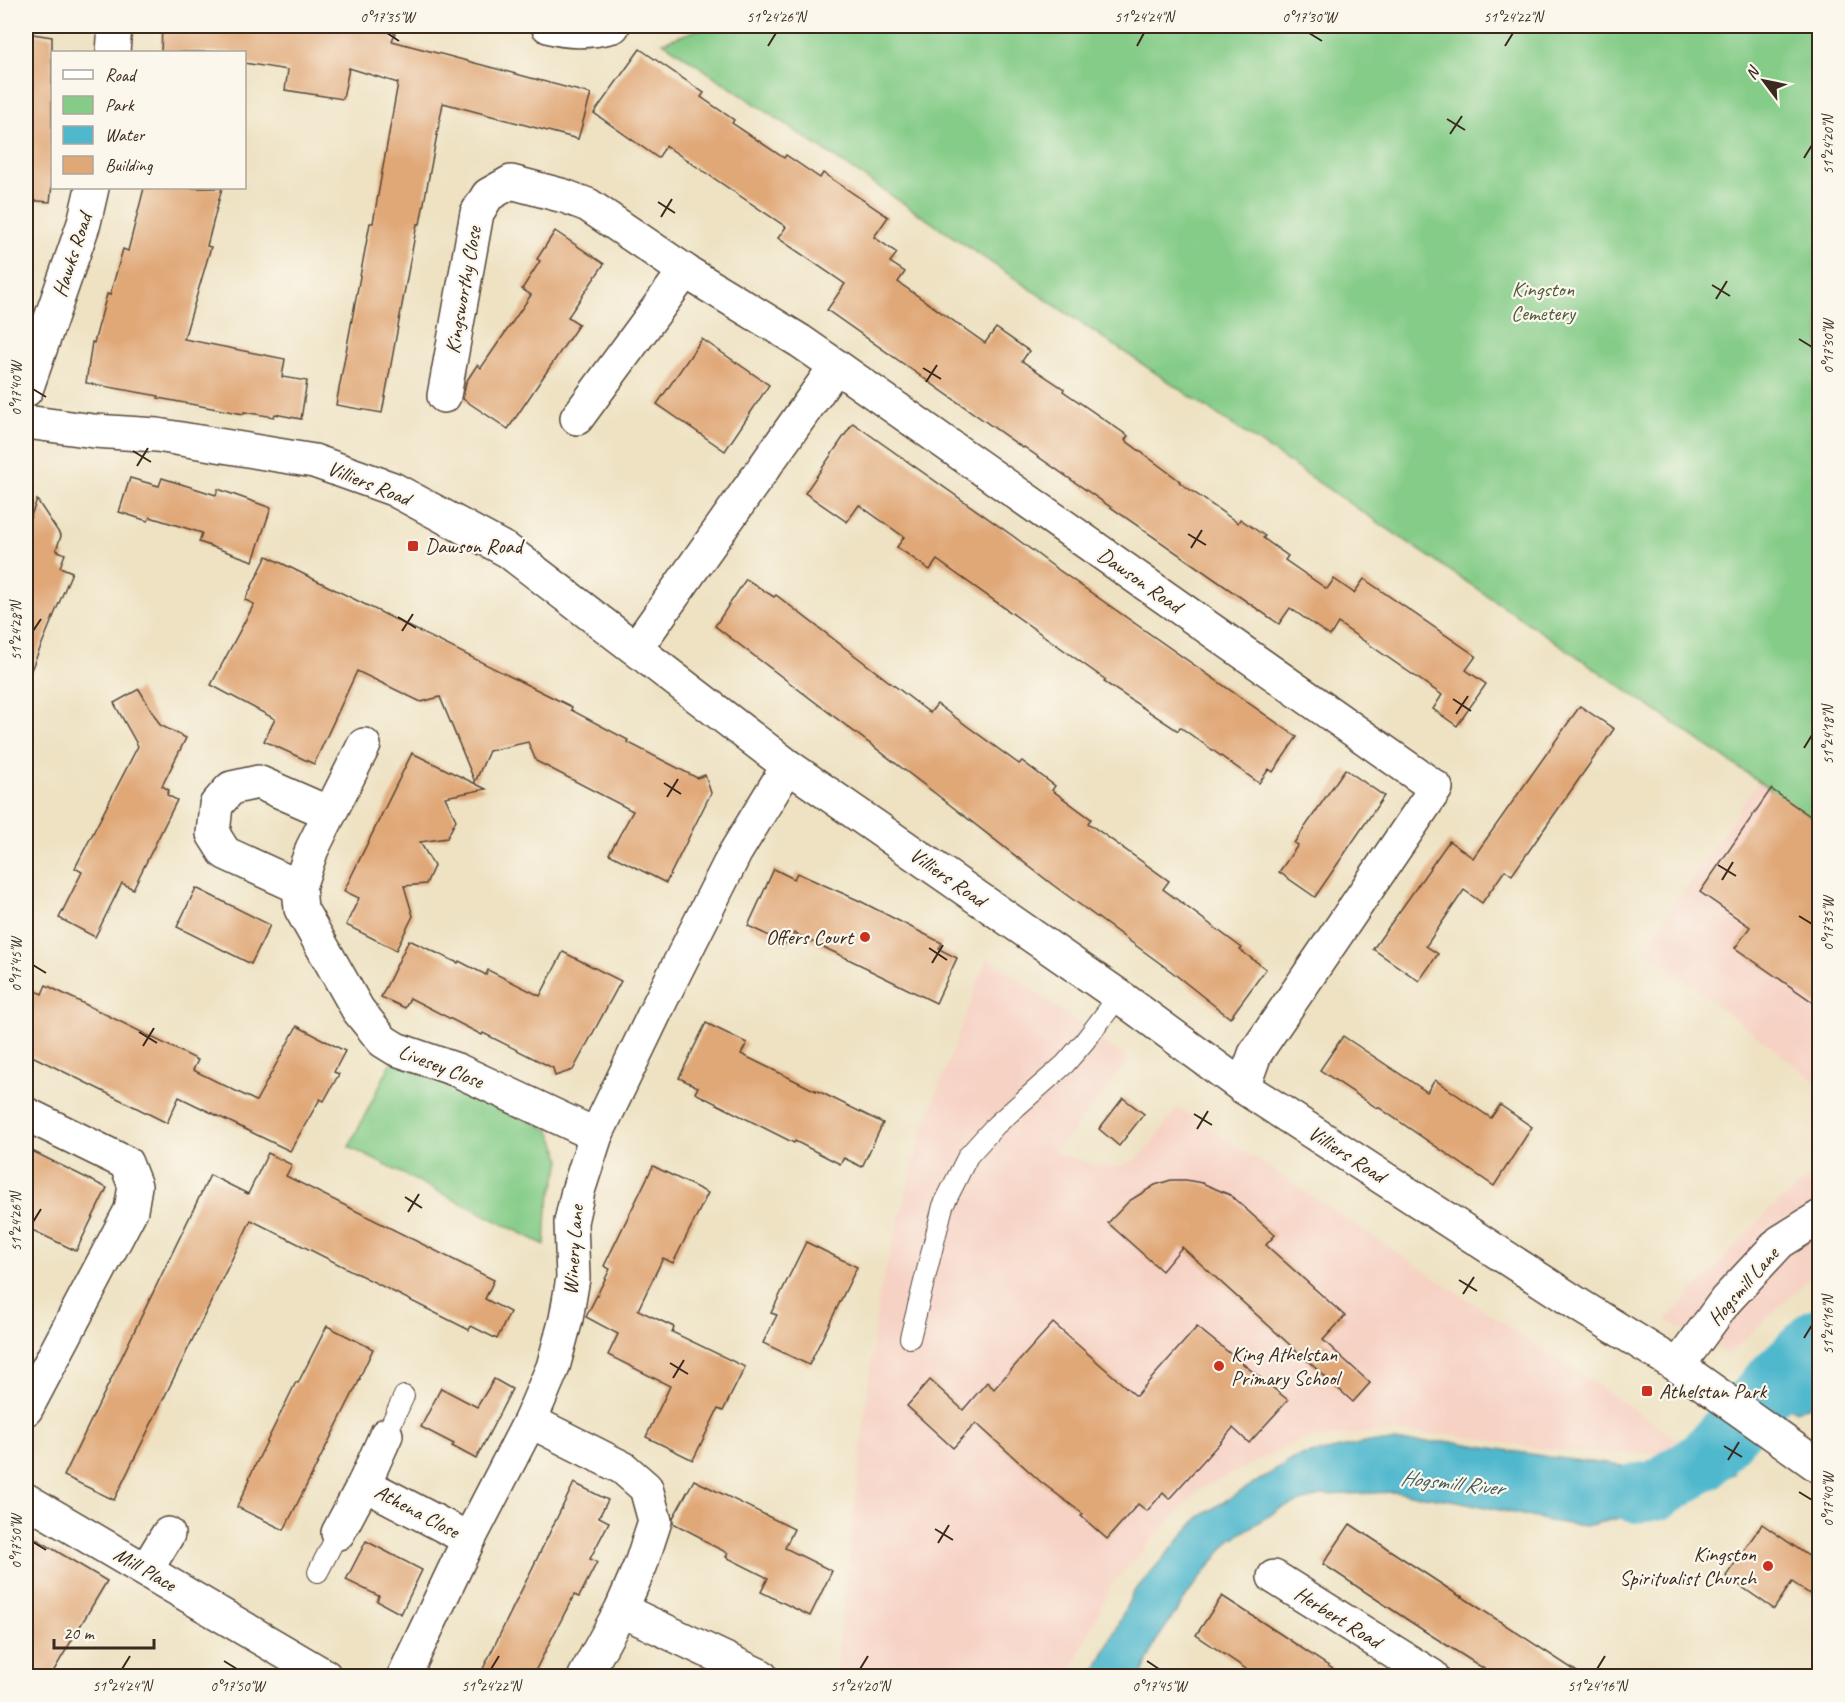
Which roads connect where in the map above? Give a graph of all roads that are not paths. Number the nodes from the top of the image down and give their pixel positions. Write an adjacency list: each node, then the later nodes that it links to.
1 (115, 26): 4 (street)
2 (548, 26): 3 (street)
3 (613, 26)
4 (113, 51)
5 (92, 189): 8 (street, Hawks Road)
6 (685, 271): 7 (street, Kingsworthy Close); 9 (street, Kingsworthy Close); 10 (street)
7 (836, 366): 12 (street); 18 (street, Dawson Road)
8 (26, 390)
9 (444, 396)
10 (577, 418)
11 (26, 422): 12 (street, Villiers Road)
12 (636, 648): 14 (street, Villiers Road)
13 (364, 745): 15 (street)
14 (788, 766): 17 (street, Villiers Road); 20 (street, Winery Lane)
15 (329, 813): 16 (street); 16 (street)
16 (299, 887): 20 (street, Livesey Close)
17 (1119, 996): 18 (street, Villiers Road); 22 (lane)
18 (1243, 1087): 23 (street, Villiers Road)
19 (26, 1114): 25 (street)
20 (596, 1135): 26 (street, Winery Lane)
21 (1820, 1217): 23 (street, Hogsmill Lane)
22 (910, 1338)
23 (1678, 1366): 28 (street, Villiers Road)
24 (404, 1396): 27 (lane)
25 (26, 1409)
26 (530, 1421): 33 (street, Winery Lane); 37 (street)
27 (386, 1435): 29 (street)
28 (1820, 1467)
29 (364, 1484): 31 (street); 33 (street, Athena Close)
30 (26, 1500): 34 (street, Mill Place)
31 (338, 1533): 35 (lane)
32 (168, 1534): 34 (street)
33 (470, 1539): 39 (street, Winery Lane)
34 (146, 1570): 38 (street, Mill Place)
35 (318, 1572)
36 (1274, 1577): 42 (street, Herbert Road)
37 (621, 1610): 40 (street); 41 (street)
38 (325, 1677)
39 (404, 1677)
40 (585, 1677)
41 (761, 1677)
42 (1432, 1677)

